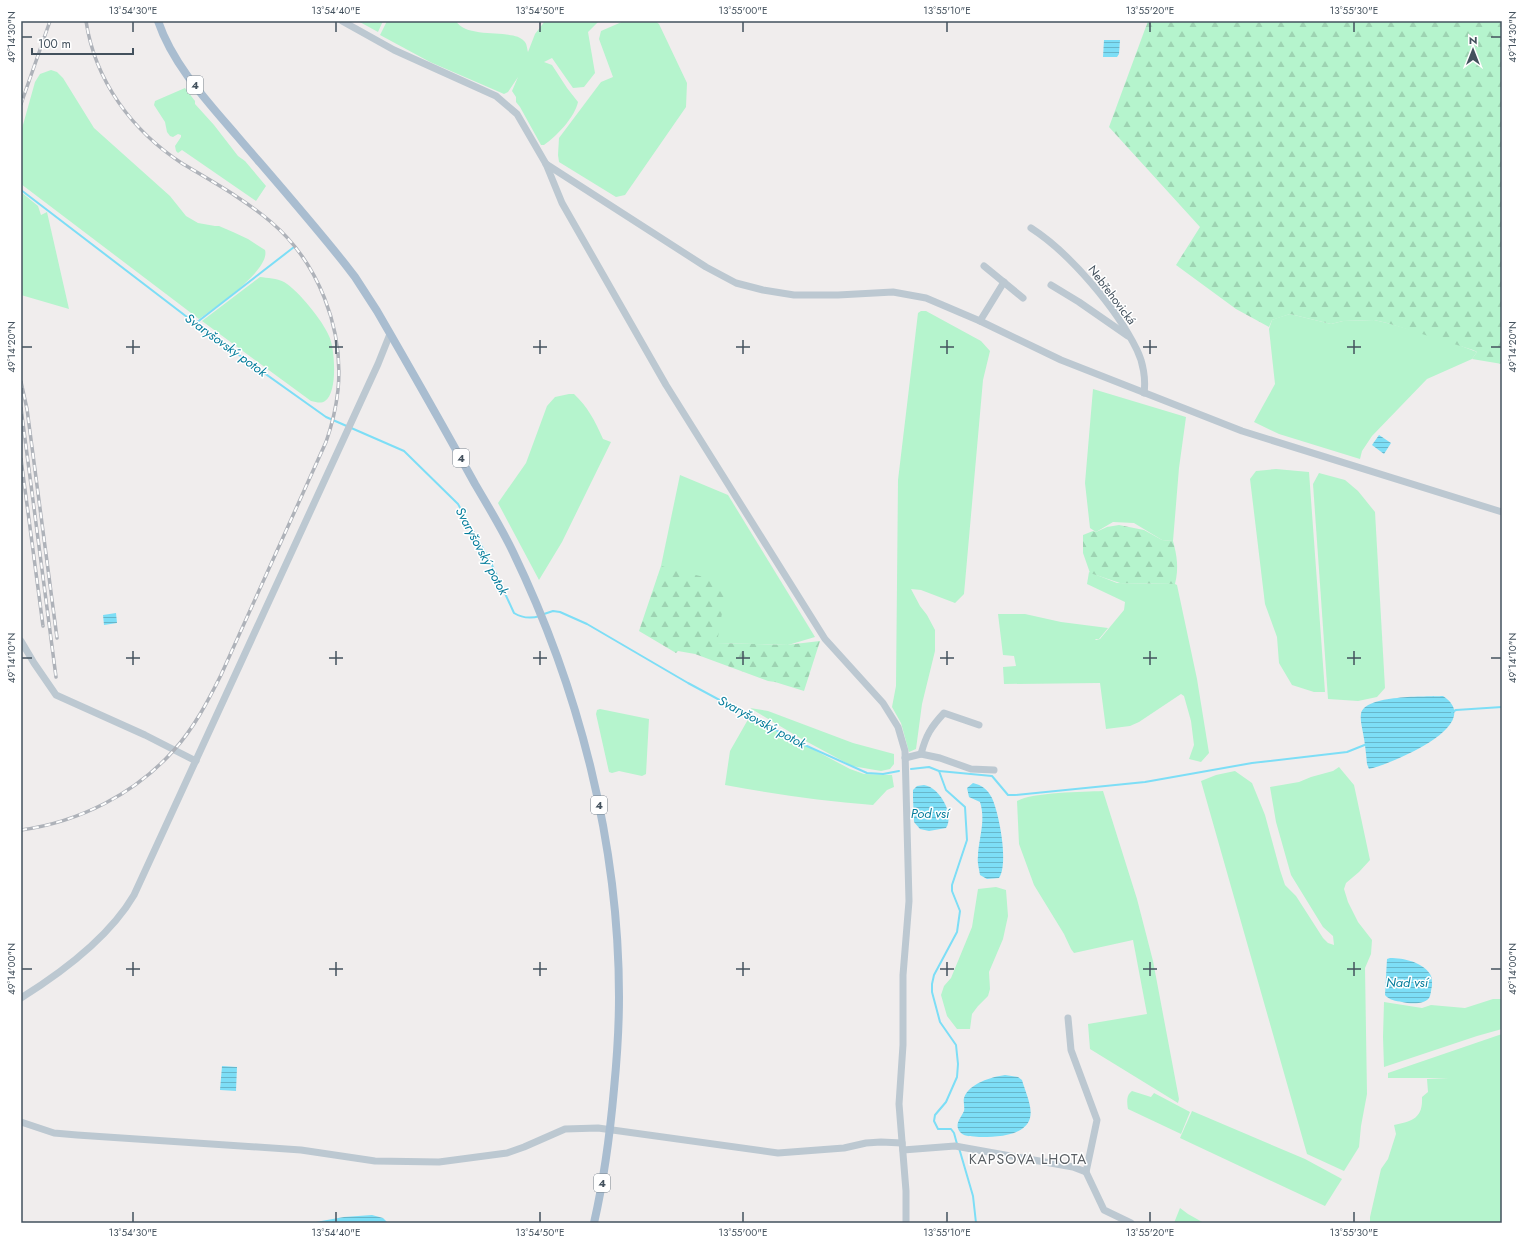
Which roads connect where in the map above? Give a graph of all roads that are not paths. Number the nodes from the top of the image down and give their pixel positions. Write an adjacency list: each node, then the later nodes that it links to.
1 (158, 21): 10 (main road, 4)
2 (342, 21): 3 (street)
3 (546, 164): 9 (street); 17 (street)
4 (1031, 228): 11 (street, Nebřehovická)
5 (984, 266): 6 (street)
6 (1004, 282): 8 (street); 9 (street)
7 (1051, 285): 11 (street)
8 (1023, 298)
9 (980, 321): 12 (street)
10 (390, 334): 18 (street); 23 (main road, 4)
11 (1130, 337): 12 (street, Nebřehovická)
12 (1144, 392): 13 (street)
13 (1502, 512)
14 (21, 641): 18 (street)
15 (979, 725): 16 (street)
16 (921, 754): 17 (street); 19 (street)
17 (905, 758): 24 (street)
18 (196, 761): 20 (street)
19 (994, 770)
20 (21, 998)
21 (1068, 1018): 25 (street)
22 (21, 1122): 23 (street)
23 (611, 1130): 24 (street); 26 (main road, 4)
24 (903, 1147): 25 (street); 27 (street)
25 (1086, 1172): 28 (street)
26 (594, 1223)
27 (906, 1223)
28 (1131, 1223)

